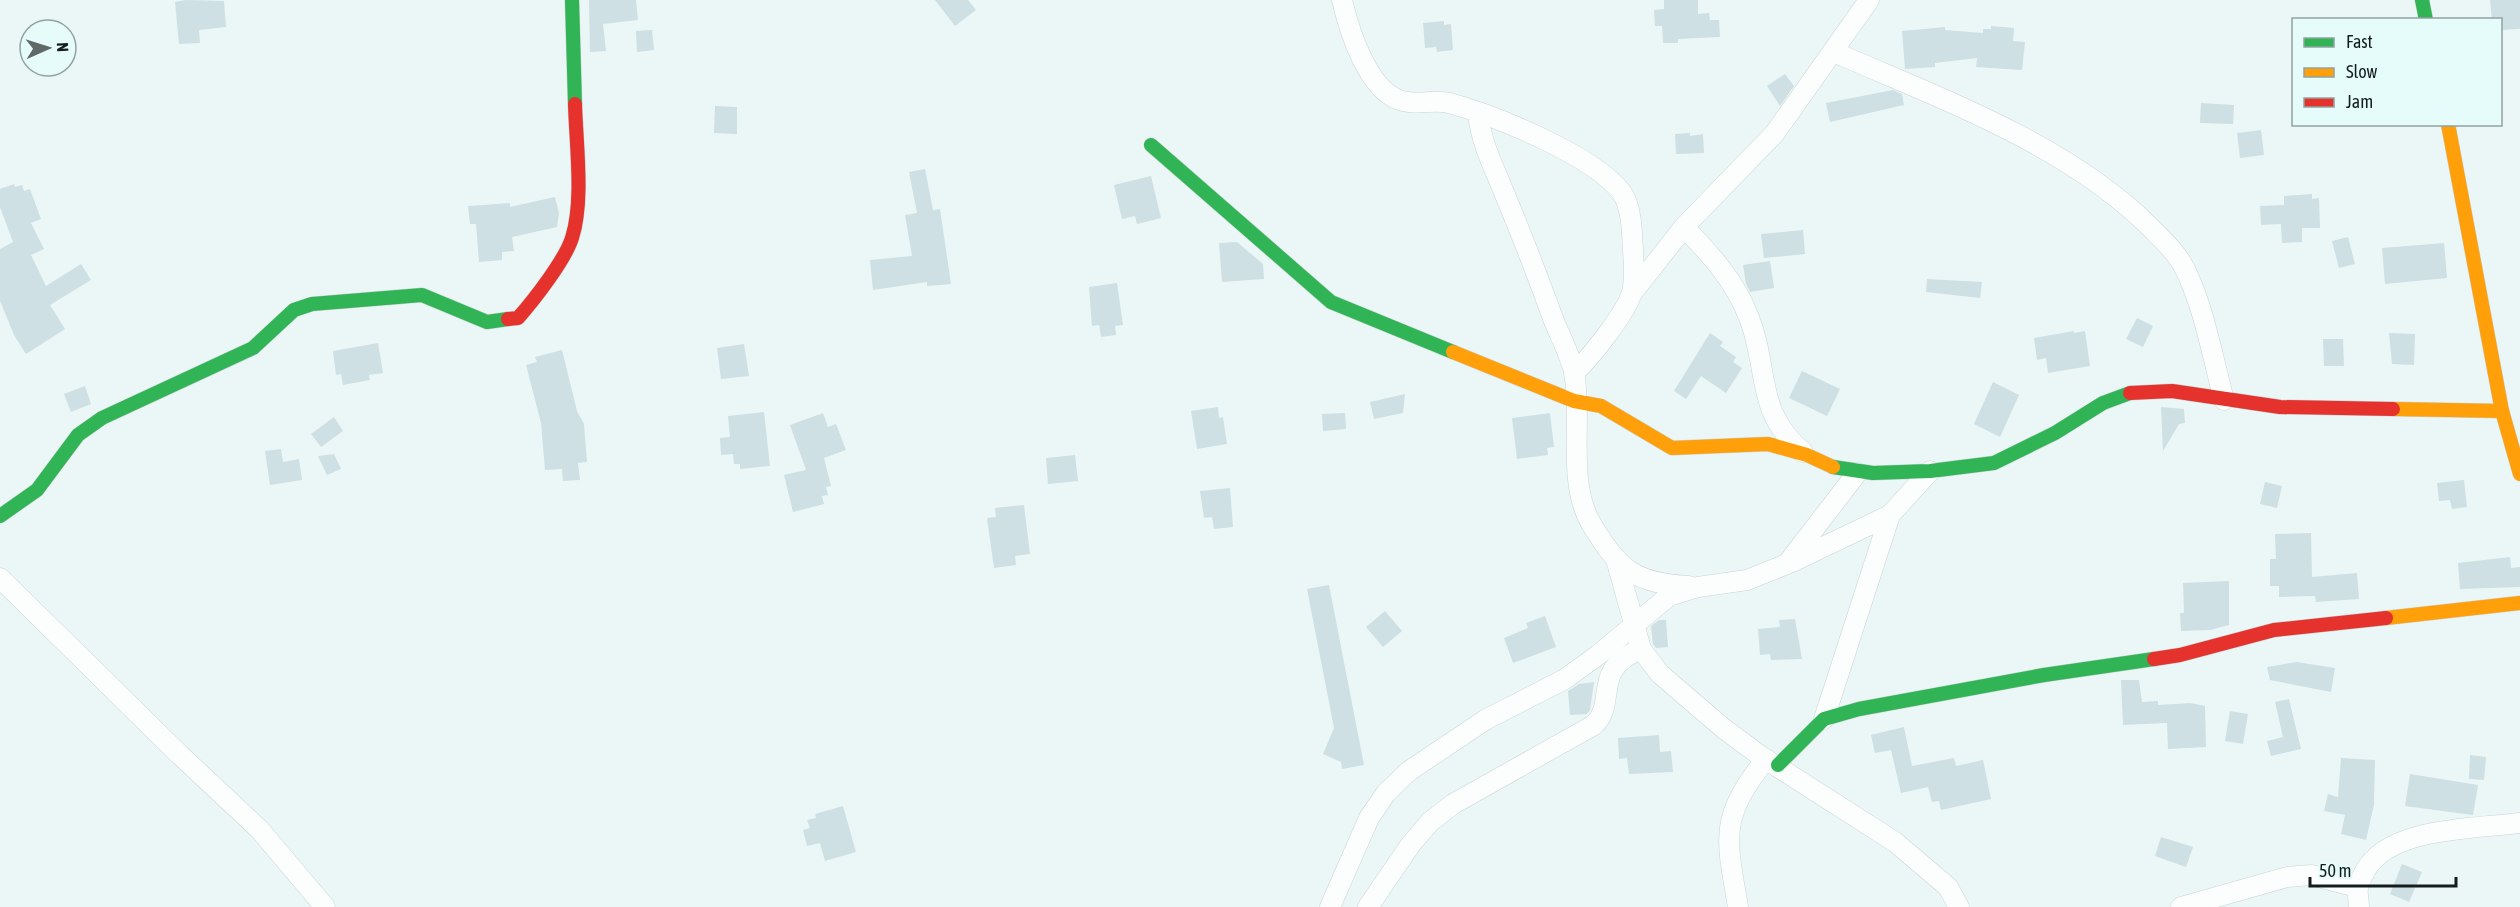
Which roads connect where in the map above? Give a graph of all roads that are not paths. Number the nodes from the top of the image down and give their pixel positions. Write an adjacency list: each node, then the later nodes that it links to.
1 (572, 0): 22 (street)
2 (1342, 0): 7 (street)
3 (1869, 0): 6 (street)
4 (2422, 0): 5 (street)
5 (2426, 18)
6 (1834, 52): 10 (street); 13 (street)
7 (1478, 113): 11 (street); 12 (street)
8 (2448, 126): 15 (street)
9 (1151, 145): 14 (street)
10 (1684, 227): 11 (street); 17 (street)
11 (1632, 293): 12 (street)
12 (1574, 373): 14 (street)
13 (2224, 400): 15 (street); 18 (street)
14 (1574, 401): 17 (street); 23 (street)
15 (2502, 411): 16 (street)
16 (2514, 427): 20 (street)
17 (1807, 455): 19 (street)
18 (1930, 471): 19 (street); 21 (street)
19 (1857, 473): 24 (street)
20 (2520, 474)
21 (1890, 515): 24 (street); 30 (street)
22 (0, 516)
23 (1616, 558): 26 (street); 28 (street)
24 (1787, 564): 26 (street)
25 (0, 578): 34 (street)
26 (1698, 587): 28 (street)
27 (2520, 603): 30 (street)
28 (1634, 626): 29 (street); 35 (street)
29 (1641, 649): 31 (street); 36 (street)
30 (1824, 719): 31 (street)
31 (1772, 762): 37 (street); 38 (street)
32 (2520, 823): 33 (street)
33 (2357, 887): 39 (street); 40 (street)
34 (325, 907)
35 (1330, 907)
36 (1368, 907)
37 (1738, 907)
38 (1959, 907)
39 (2181, 907)
40 (2359, 907)

